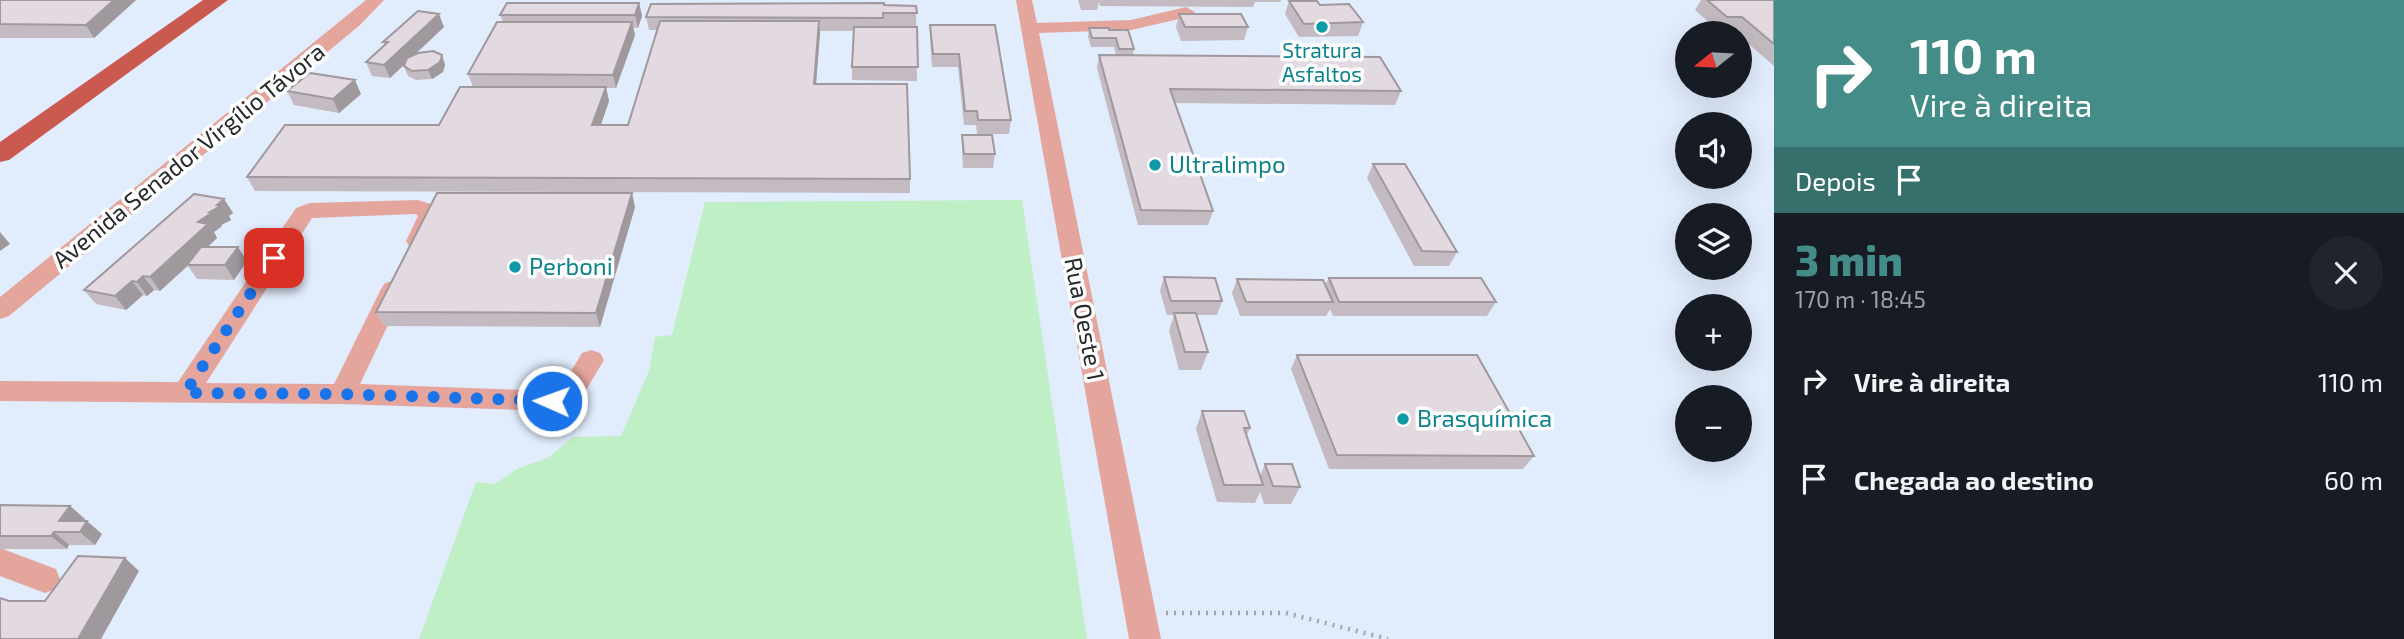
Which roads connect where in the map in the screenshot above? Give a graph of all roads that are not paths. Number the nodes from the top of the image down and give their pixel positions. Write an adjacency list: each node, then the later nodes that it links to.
1 (217, 0): 6 (main road)
2 (376, 0): 7 (street, Avenida Senador Virgílio Távora)
3 (1024, 0): 5 (street, Rua Oeste 1)
4 (1186, 12): 5 (street)
5 (1029, 28): 14 (street, Rua Oeste 1)
6 (0, 154)
7 (0, 310)
8 (592, 360): 11 (street)
9 (0, 391): 10 (street)
10 (185, 393): 11 (street); 11 (street)
11 (342, 394)
12 (0, 562): 13 (street)
13 (45, 579)
14 (1145, 639)

